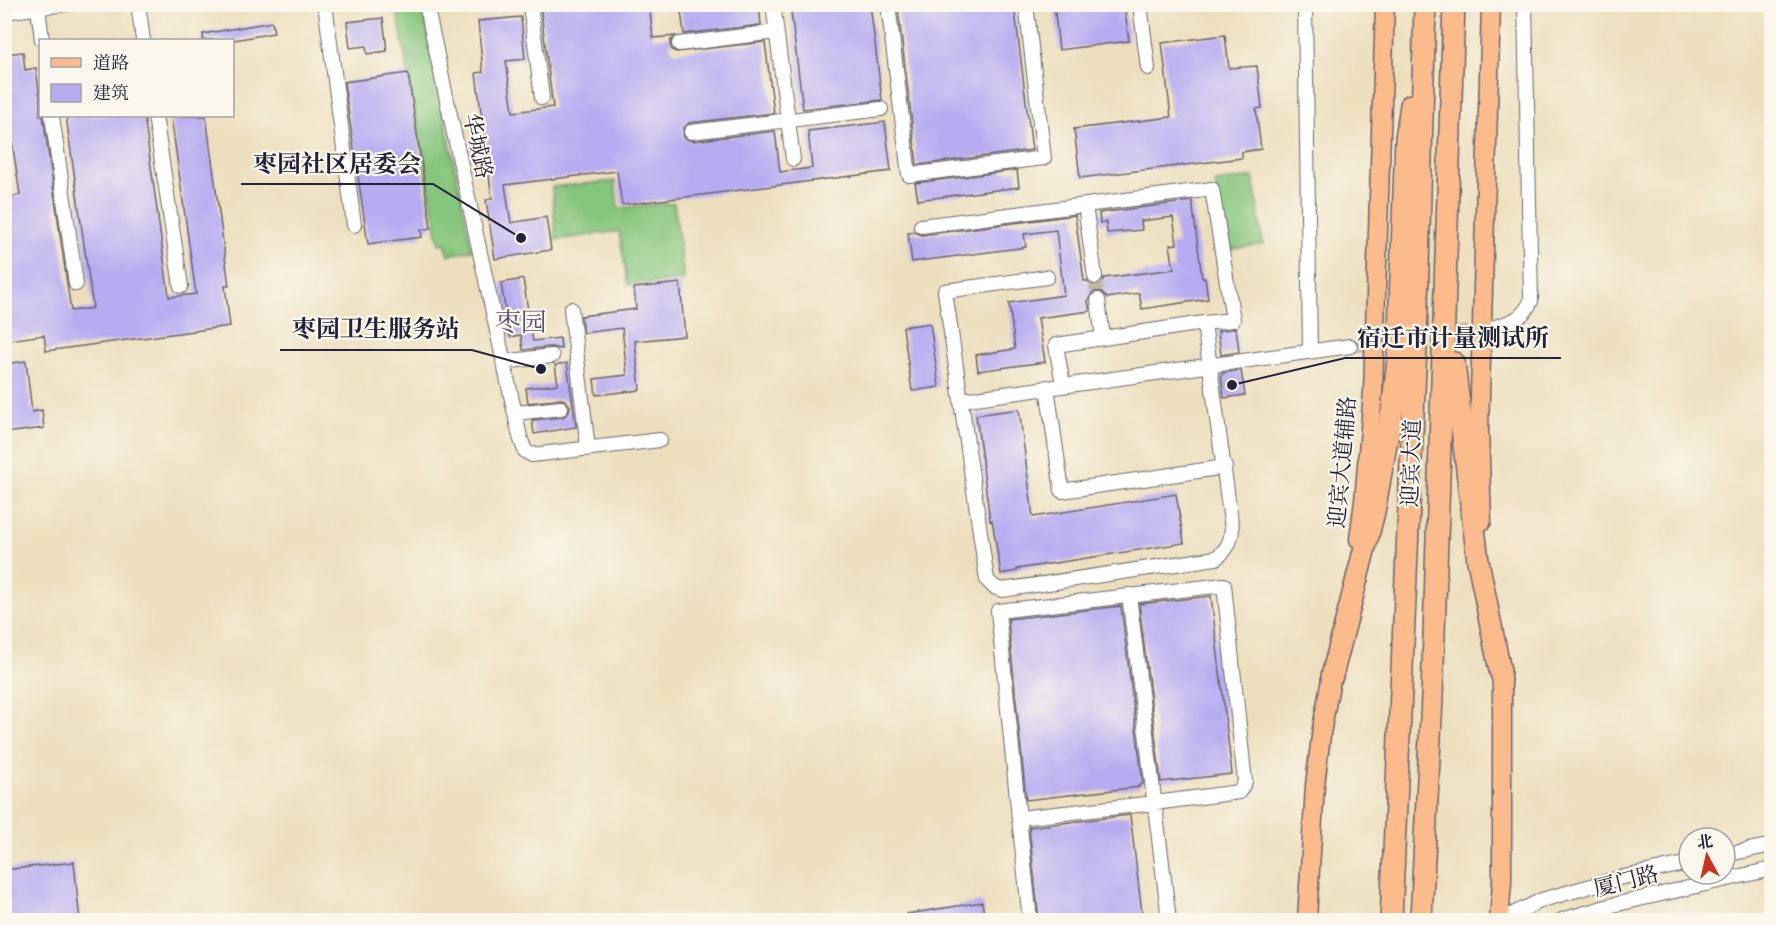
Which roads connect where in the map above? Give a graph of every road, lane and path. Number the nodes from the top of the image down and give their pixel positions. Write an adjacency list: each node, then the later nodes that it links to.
1 (65, 4): 16 (street)
2 (138, 4): 21 (street)
3 (325, 4): 32 (street)
4 (426, 4): 47 (street, 华城路)
5 (530, 4): 24 (street)
6 (772, 4): 19 (street)
7 (888, 4): 8 (street)
8 (1026, 4)
9 (1140, 4): 23 (street)
10 (1305, 4): 45 (street)
11 (1385, 4): 59 (main road, 迎宾大道辅路)
12 (1425, 4): 18 (highway, 迎宾大道)
13 (1454, 4): 34 (highway, 迎宾大道)
14 (1491, 4): 58 (main road)
15 (1525, 4): 42 (street)
16 (32, 7): 17 (street); 20 (street)
17 (4, 12)
18 (1424, 31): 59 (highway); 69 (highway, 迎宾大道)
19 (776, 32): 22 (street); 28 (street)
20 (42, 39)
21 (143, 39)
22 (679, 44)
23 (1148, 68)
24 (542, 98)
25 (881, 109): 28 (street)
26 (52, 117): 37 (street)
27 (155, 117): 38 (street)
28 (788, 120): 29 (street); 30 (street)
29 (692, 132)
30 (793, 159)
31 (1085, 205): 33 (street); 36 (street); 41 (street)
32 (354, 225)
33 (921, 226)
34 (1446, 273): 58 (highway); 70 (highway, 迎宾大道)
35 (1047, 277): 51 (street)
36 (1095, 278)
37 (76, 284)
38 (181, 286)
39 (1098, 300): 43 (street)
40 (571, 309): 55 (street)
41 (1204, 323): 43 (street); 48 (street)
42 (1485, 330)
43 (1103, 338): 49 (street)
44 (1350, 346): 45 (street)
45 (1310, 351): 48 (street)
46 (552, 356): 47 (street)
47 (504, 362): 53 (street, 华城路)
48 (1210, 364): 49 (street); 56 (street)
49 (1063, 385): 50 (street)
50 (1047, 387): 51 (street); 56 (street)
51 (961, 400): 56 (street)
52 (561, 408): 53 (street)
53 (514, 413): 55 (street, 华城路)
54 (660, 440): 55 (street)
55 (588, 448)
56 (1225, 466)
57 (1129, 595): 60 (street); 60 (street); 61 (street)
58 (1500, 671): 71 (main road)
59 (1332, 676): 68 (main road, 迎宾大道辅路)
60 (1155, 803): 61 (street); 67 (street)
61 (1019, 818): 66 (street)
62 (1772, 844): 63 (street)
63 (1737, 852)
64 (1677, 866): 71 (street, 厦门路)
65 (1772, 869): 72 (street, 厦门路)
66 (1030, 921)
67 (1169, 921)
68 (1307, 921)
69 (1391, 921)
70 (1421, 921)
71 (1500, 921)
72 (1562, 921)

